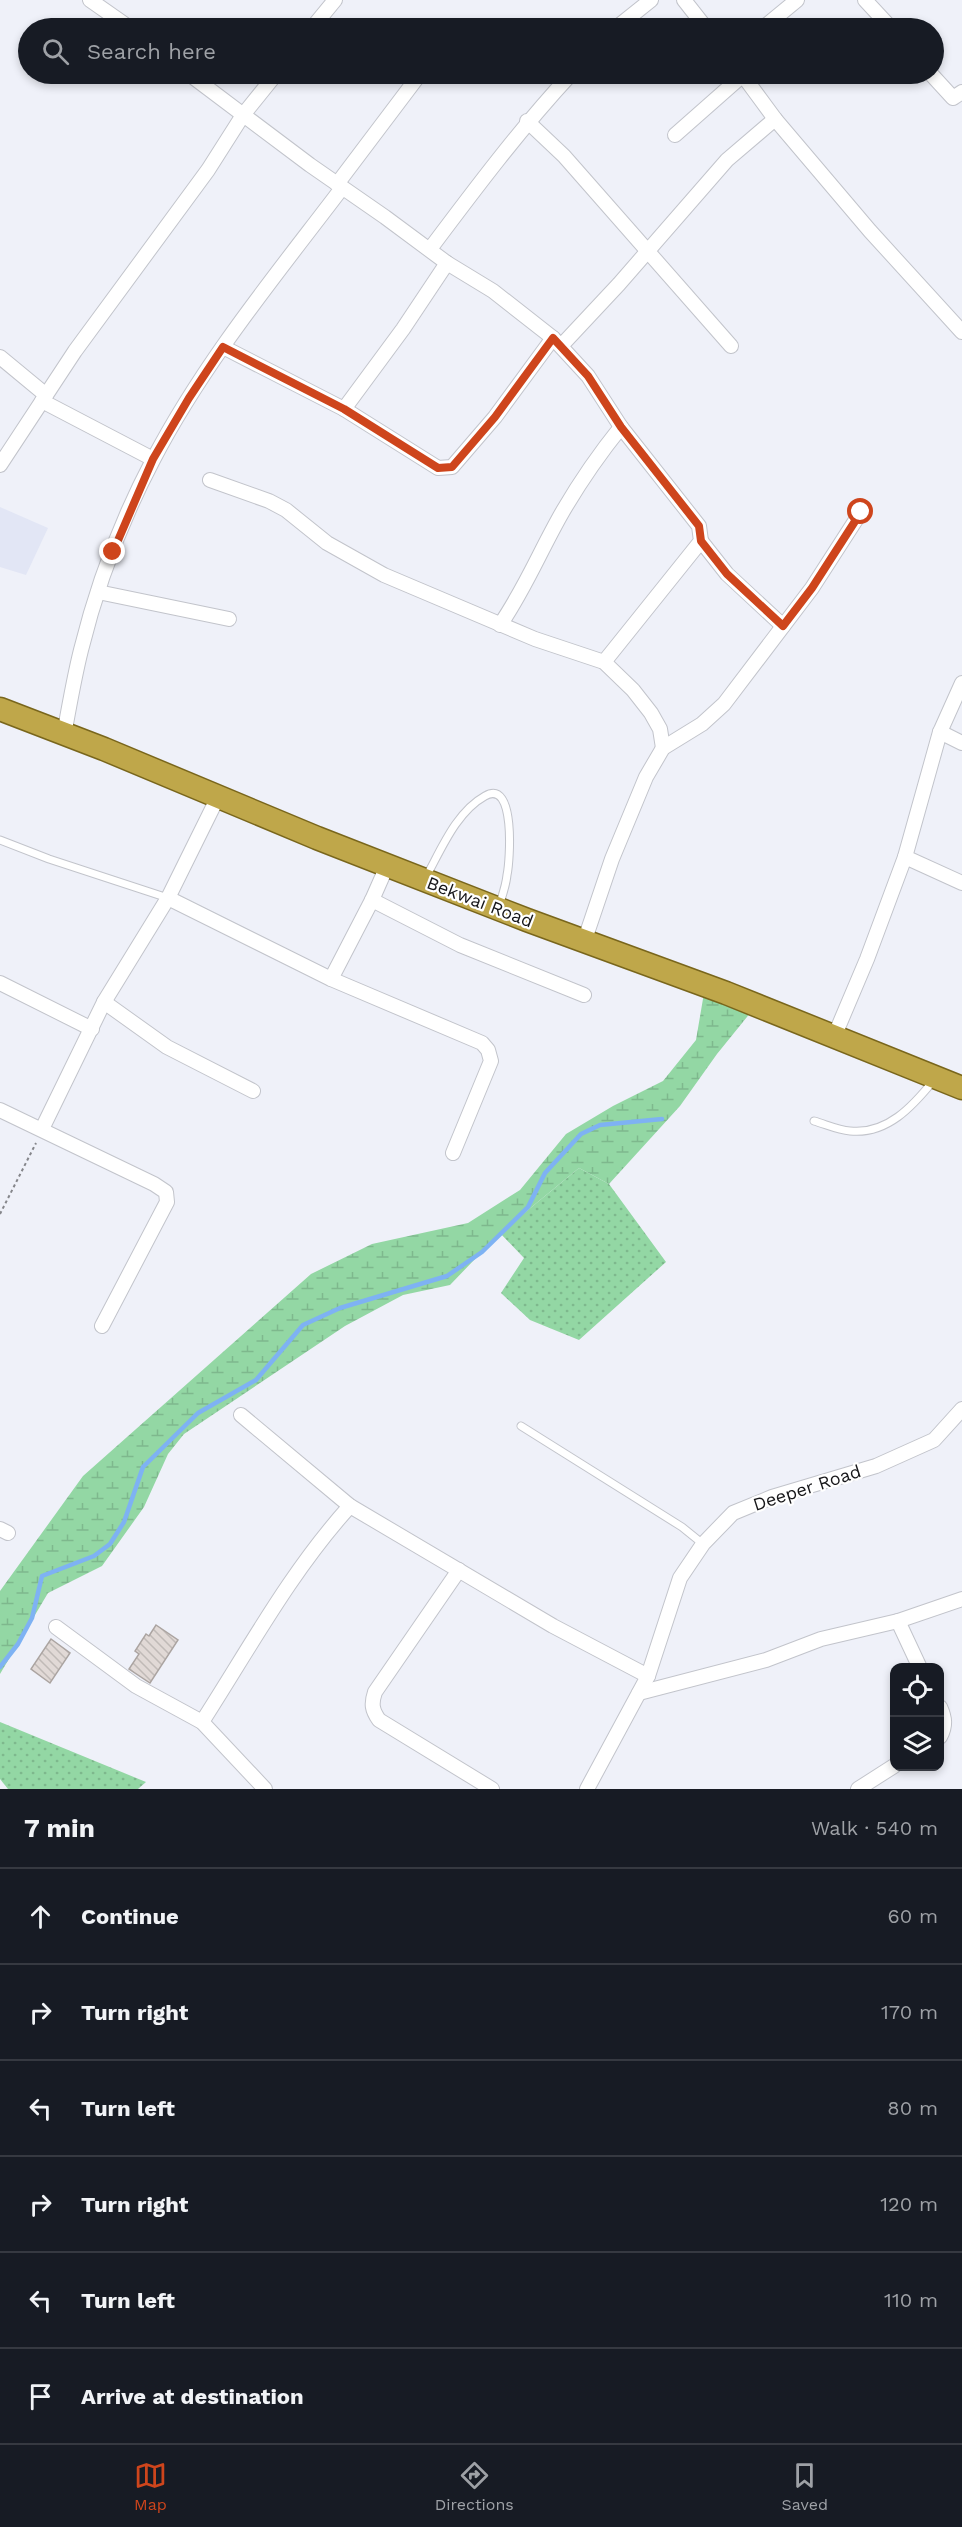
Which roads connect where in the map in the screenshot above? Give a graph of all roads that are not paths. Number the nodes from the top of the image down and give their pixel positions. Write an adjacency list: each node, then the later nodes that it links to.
1 (90, 0): 7 (street)
2 (335, 0): 8 (street)
3 (651, 0): 9 (street)
4 (684, 0): 10 (street)
5 (797, 0): 11 (street)
6 (865, 0): 12 (street)
7 (116, 18)
8 (320, 18)
9 (628, 18)
10 (698, 18)
11 (775, 18)
12 (882, 18)
13 (202, 84): 21 (street)
14 (268, 84): 21 (street)
15 (413, 84): 25 (street)
16 (562, 84): 23 (street)
17 (731, 84): 24 (street)
18 (750, 84): 22 (street)
19 (942, 84): 20 (street)
20 (959, 99)
21 (243, 115): 25 (street); 34 (street)
22 (775, 118): 27 (street); 29 (street)
23 (527, 121): 26 (street); 27 (street)
24 (675, 135)
25 (339, 186): 26 (street); 32 (street)
26 (430, 249): 28 (street)
27 (648, 251): 30 (street); 31 (street)
28 (447, 263): 30 (street); 35 (street)
29 (962, 332)
30 (557, 342): 35 (street); 36 (street)
31 (731, 346)
32 (223, 347): 35 (street); 37 (street)
33 (0, 357): 34 (street)
34 (44, 398): 37 (street); 38 (street)
35 (344, 409)
36 (621, 427): 41 (street); 44 (street)
37 (153, 459): 42 (street)
38 (0, 465)
39 (210, 480): 44 (street)
40 (861, 512): 45 (street)
41 (701, 541): 45 (street); 46 (street)
42 (98, 592): 43 (street); 50 (street)
43 (229, 619)
44 (500, 625): 46 (street)
45 (783, 626): 52 (street)
46 (604, 662): 52 (street)
47 (962, 683): 49 (street)
48 (0, 709): 50 (highway, Bekwai Road)
49 (940, 732): 51 (street); 55 (street)
50 (64, 735): 53 (highway, Bekwai Road)
51 (962, 743)
52 (663, 748): 62 (street)
53 (218, 797): 56 (highway, Bekwai Road); 59 (street)
54 (0, 840): 59 (lane)
55 (905, 857): 58 (street); 68 (street)
56 (387, 866): 57 (highway, Bekwai Road); 60 (street)
57 (424, 880): 61 (highway, Bekwai Road); 61 (lane)
58 (962, 883)
59 (168, 898): 63 (street); 66 (street)
60 (372, 900): 63 (street); 65 (street)
61 (499, 909): 62 (highway, Bekwai Road)
62 (584, 942): 68 (highway, Bekwai Road)
63 (330, 979): 75 (street)
64 (0, 983): 67 (street)
65 (585, 995)
66 (104, 1002): 67 (street); 71 (street)
67 (92, 1029): 74 (street)
68 (834, 1037): 69 (highway, Bekwai Road)
69 (936, 1078): 70 (highway, Bekwai Road); 73 (lane)
70 (962, 1088)
71 (253, 1091)
72 (0, 1110): 74 (street)
73 (814, 1121)
74 (42, 1129): 76 (street)
75 (453, 1153)
76 (102, 1326)
77 (962, 1410): 81 (street, Deeper Road)
78 (241, 1415): 80 (street)
79 (521, 1426): 81 (lane)
80 (350, 1506): 82 (street); 89 (street)
81 (703, 1544): 87 (street, Deeper Road)
82 (459, 1570): 87 (street); 92 (street)
83 (962, 1599): 84 (street)
84 (898, 1621): 86 (street); 88 (street)
85 (56, 1627): 89 (street)
86 (918, 1663)
87 (648, 1676): 88 (street, Deeper Road)
88 (639, 1694): 93 (street, Deeper Road)
89 (202, 1722): 91 (street)
90 (890, 1769): 94 (street)
91 (265, 1789)
92 (492, 1789)
93 (587, 1789)
94 (858, 1789)

